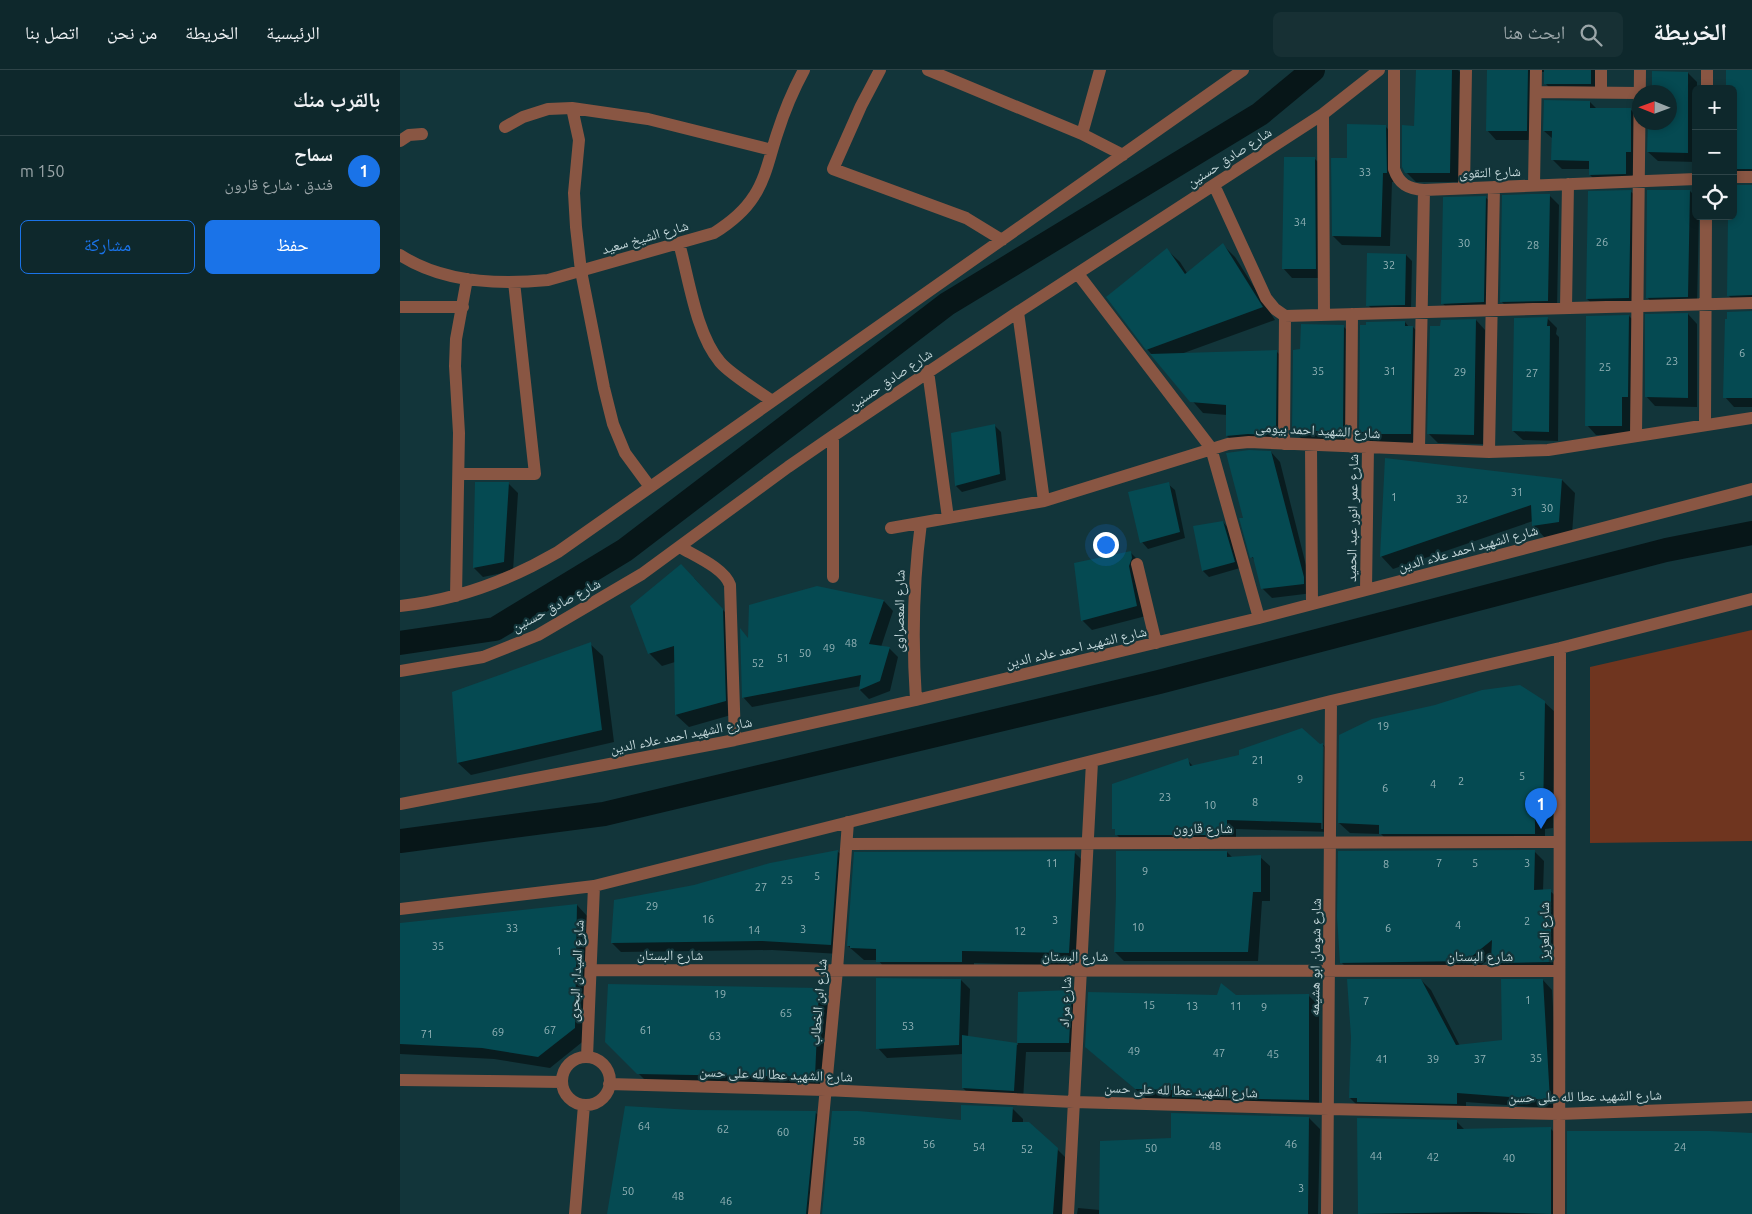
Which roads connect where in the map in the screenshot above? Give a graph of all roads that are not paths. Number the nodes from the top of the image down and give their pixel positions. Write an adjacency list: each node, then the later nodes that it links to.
1 (804, 70): 25 (street, شارع الشيخ سعيد)
2 (880, 70): 38 (street)
3 (928, 70): 23 (street)
4 (1100, 70): 23 (street)
5 (1243, 70): 26 (street)
6 (1380, 70): 19 (street, شارع صادق حسنين)
7 (1394, 70): 36 (street, شارع التقوى)
8 (1466, 70): 35 (street)
9 (1536, 70): 15 (street)
10 (1601, 70): 16 (street)
11 (1640, 70): 13 (street)
12 (1707, 70): 14 (street)
13 (1639, 85)
14 (1707, 85)
15 (1536, 92): 16 (street); 33 (street)
16 (1601, 93): 17 (street)
17 (1632, 93)
18 (572, 108): 20 (street); 25 (street); 41 (street)
19 (1323, 114): 32 (street, شارع صادق حسنين); 55 (street)
20 (505, 127)
21 (1639, 130): 30 (street)
22 (422, 134): 24 (street)
23 (1082, 134): 26 (street)
24 (400, 141)
25 (772, 150): 39 (street, شارع الشيخ سعيد)
26 (1123, 155): 38 (street)
27 (1737, 177): 28 (street)
28 (1752, 177)
29 (1692, 179): 30 (street, شارع التقوى)
30 (1638, 181): 31 (street, شارع التقوى); 48 (street)
31 (1568, 184): 33 (street, شارع التقوى); 50 (street)
32 (1214, 185): 42 (street, شارع صادق حسنين); 56 (street)
33 (1534, 185): 34 (street, شارع التقوى)
34 (1494, 187): 35 (street, شارع التقوى); 51 (street)
35 (1464, 188): 36 (street, شارع التقوى)
36 (1424, 190): 53 (street)
37 (1706, 220): 46 (street)
38 (1002, 240): 58 (street)
39 (679, 243): 41 (street, شارع الشيخ سعيد); 58 (street)
40 (400, 256): 43 (street, شارع الشيخ سعيد)
41 (581, 271): 44 (street, شارع الشيخ سعيد); 71 (street)
42 (1078, 274): 52 (street, شارع صادق حسنين); 66 (street)
43 (467, 278): 44 (street, شارع الشيخ سعيد); 47 (street)
44 (514, 282): 70 (street)
45 (1752, 303): 46 (street)
46 (1705, 305): 48 (street); 60 (street)
47 (463, 307): 49 (street); 70 (street)
48 (1637, 307): 50 (street); 61 (street)
49 (400, 308)
50 (1566, 308): 51 (street)
51 (1492, 311): 53 (street); 69 (street)
52 (1018, 312): 57 (street, شارع صادق حسنين); 73 (street)
53 (1421, 312): 54 (street); 68 (street)
54 (1352, 314): 55 (street); 65 (street)
55 (1324, 315): 56 (street)
56 (1285, 316): 63 (street)
57 (928, 371): 62 (street, شارع صادق حسنين); 74 (street)
58 (772, 401): 71 (street)
59 (1752, 418): 60 (street, شارع الشهيد احمد بيومى)
60 (1705, 424): 61 (street, شارع الشهيد احمد بيومى)
61 (1636, 435): 69 (street, شارع الشهيد احمد بيومى)
62 (833, 436): 77 (street, شارع صادق حسنين); 79 (street)
63 (1284, 444): 64 (street, شارع الشهيد احمد بيومى); 66 (street, شارع الشهيد احمد بيومى)
64 (1311, 446): 65 (street, شارع الشهيد احمد بيومى); 83 (street)
65 (1351, 447): 67 (street, شارع الشهيد احمد بيومى)
66 (1211, 448): 73 (street, شارع الشهيد احمد بيومى); 85 (street)
67 (1368, 448): 68 (street, شارع الشهيد احمد بيومى); 80 (street, شارع عمر انور عبد الحميد)
68 (1419, 449): 69 (street, شارع الشهيد احمد بيومى)
69 (1489, 452)
70 (459, 474): 81 (street)
71 (650, 487): 81 (street)
72 (1752, 489): 80 (street, شارع الشهيد احمد علاء الدين)
73 (1044, 500): 74 (street, شارع الشهيد احمد بيومى)
74 (948, 518): 75 (street, شارع الشهيد احمد بيومى)
75 (921, 523): 76 (street, شارع الشهيد احمد بيومى); 89 (street, شارع المعصراوى)
76 (891, 528)
77 (680, 547): 88 (street, شارع صادق حسنين); 91 (street)
78 (1137, 564): 86 (street)
79 (833, 577)
80 (1366, 590): 83 (street, شارع الشهيد احمد علاء الدين)
81 (456, 596): 84 (street)
82 (1752, 600): 87 (street)
83 (1312, 604): 85 (street, شارع الشهيد احمد علاء الدين)
84 (400, 606)
85 (1259, 618): 86 (street, شارع الشهيد احمد علاء الدين)
86 (1156, 643): 89 (street, شارع الشهيد احمد علاء الدين)
87 (1560, 648): 90 (street); 96 (street, شارع العزيز)
88 (400, 671)
89 (916, 700): 91 (street, شارع الشهيد احمد علاء الدين)
90 (1331, 701): 92 (street); 95 (street, شارع شومان ابو هشيمه)
91 (735, 740): 93 (street, شارع الشهيد احمد علاء الدين)
92 (1092, 762): 94 (street); 97 (street, شارع مراد)
93 (400, 804)
94 (848, 822): 98 (street, شارع ابن الخطاب); 99 (street)
95 (1331, 842): 96 (street, شارع قارون); 97 (street, شارع قارون); 104 (street, شارع شومان ابو هشيمه)
96 (1559, 842): 105 (street, شارع العزيز)
97 (1088, 843): 98 (street, شارع قارون); 103 (street, شارع مراد)
98 (847, 844): 102 (street, شارع ابن الخطاب)
99 (594, 886): 100 (street); 101 (street, شارع الميدان البحرى)
100 (400, 909)
101 (591, 970): 102 (street, شارع البستان); 106 (street, شارع الميدان البحرى)
102 (836, 970): 103 (street, شارع البستان); 110 (street, شارع ابن الخطاب)
103 (1081, 971): 104 (street, شارع البستان); 111 (street, شارع مراد)
104 (1329, 971): 105 (street, شارع البستان); 114 (street, شارع شومان ابو هشيمه)
105 (1559, 971): 115 (street, شارع العزيز)
106 (587, 1058): 108 (street); 109 (street)
107 (400, 1080): 108 (street)
108 (562, 1082): 112 (street)
109 (609, 1084): 110 (street, شارع الشهيد عطا لله على حسن); 112 (street)
110 (825, 1090): 111 (street, شارع الشهيد عطا لله على حسن); 117 (street, شارع ابن الخطاب)
111 (1074, 1102): 114 (street, شارع الشهيد عطا لله على حسن); 118 (street, شارع مراد)
112 (584, 1105): 116 (street)
113 (1752, 1108): 115 (street, شارع الشهيد عطا لله على حسن)
114 (1328, 1109): 115 (street, شارع الشهيد عطا لله على حسن); 119 (street, شارع شومان ابو هشيمه)
115 (1559, 1114): 120 (street, شارع العزيز)
116 (575, 1214)
117 (814, 1214)
118 (1068, 1214)
119 (1327, 1214)
120 (1559, 1214)

